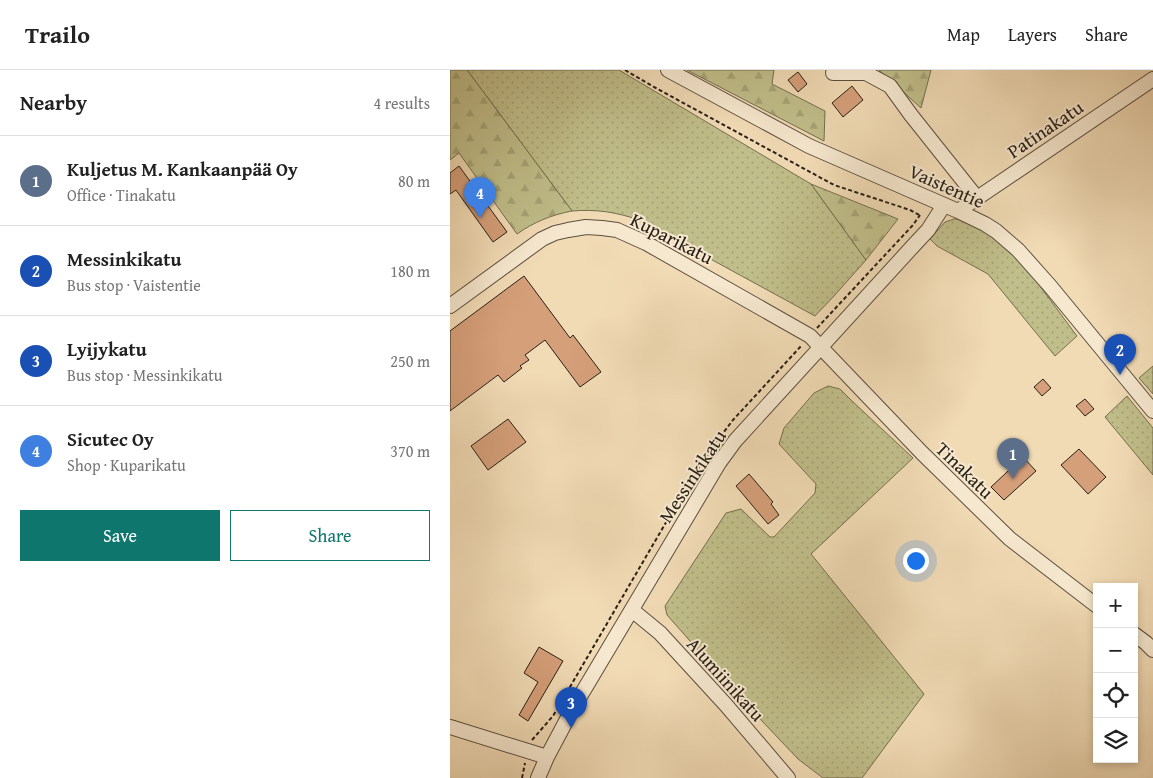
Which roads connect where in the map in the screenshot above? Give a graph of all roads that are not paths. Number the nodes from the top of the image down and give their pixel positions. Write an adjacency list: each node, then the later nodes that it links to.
1 (668, 70): 5 (street, Vaistentie)
2 (833, 73): 4 (street)
3 (1153, 79): 4 (street, Patinakatu)
4 (977, 198): 6 (street, Patinakatu)
5 (944, 205): 6 (street, Vaistentie); 8 (street, Messinkikatu)
6 (958, 211): 9 (street, Vaistentie)
7 (450, 306): 8 (street, Kuparikatu)
8 (821, 346): 10 (street, Tinakatu); 11 (street, Messinkikatu)
9 (1153, 411)
10 (1093, 603)
11 (632, 610): 15 (street, Messinkikatu); 17 (street, Alumiinikatu)
12 (1138, 637): 13 (street)
13 (1153, 650)
14 (450, 727): 15 (street)
15 (547, 757): 16 (street, Messinkikatu)
16 (538, 778)
17 (788, 778)

